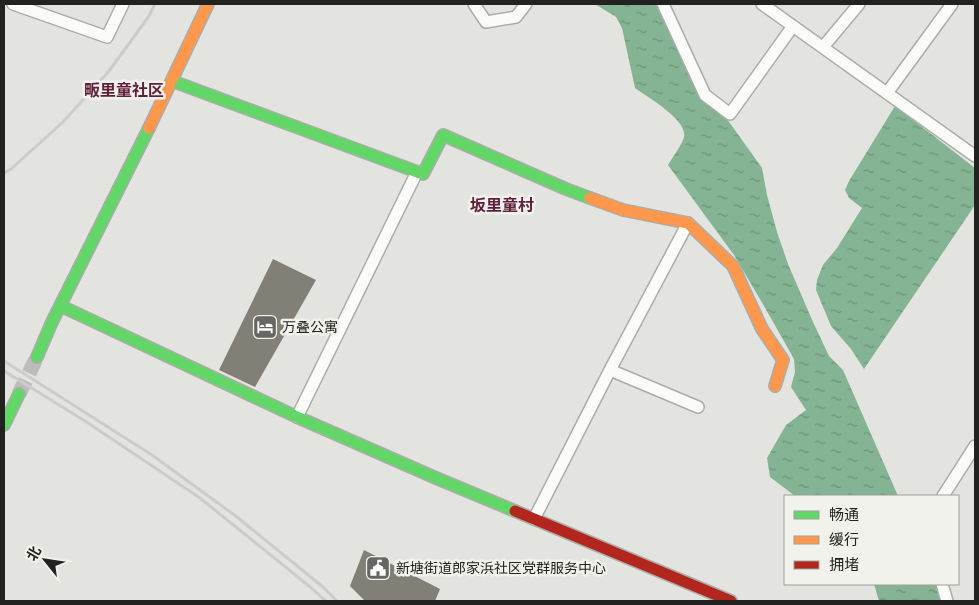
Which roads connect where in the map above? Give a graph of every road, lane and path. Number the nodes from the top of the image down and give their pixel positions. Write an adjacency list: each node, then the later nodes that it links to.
1 (13, 4): 2 (street)
2 (124, 4)
3 (208, 4): 12 (street)
4 (474, 4): 5 (street)
5 (526, 4)
6 (663, 4): 10 (street)
7 (762, 4): 10 (street)
8 (859, 4): 11 (street)
9 (952, 4): 13 (street)
10 (793, 26): 11 (street)
11 (823, 47): 13 (street)
12 (172, 81): 15 (street); 17 (street)
13 (887, 93): 14 (street)
14 (975, 156)
15 (417, 172): 16 (street); 23 (street)
16 (688, 224): 19 (street); 20 (street)
17 (60, 306): 18 (street); 23 (street)
18 (37, 357)
19 (610, 370): 22 (street); 27 (street)
20 (775, 386)
21 (19, 394): 24 (street)
22 (698, 407)
23 (297, 417): 27 (street)
24 (4, 425)
25 (975, 446): 26 (street)
26 (944, 495)
27 (534, 518): 29 (street)
28 (942, 585): 30 (street)
29 (730, 601)
30 (947, 601)

